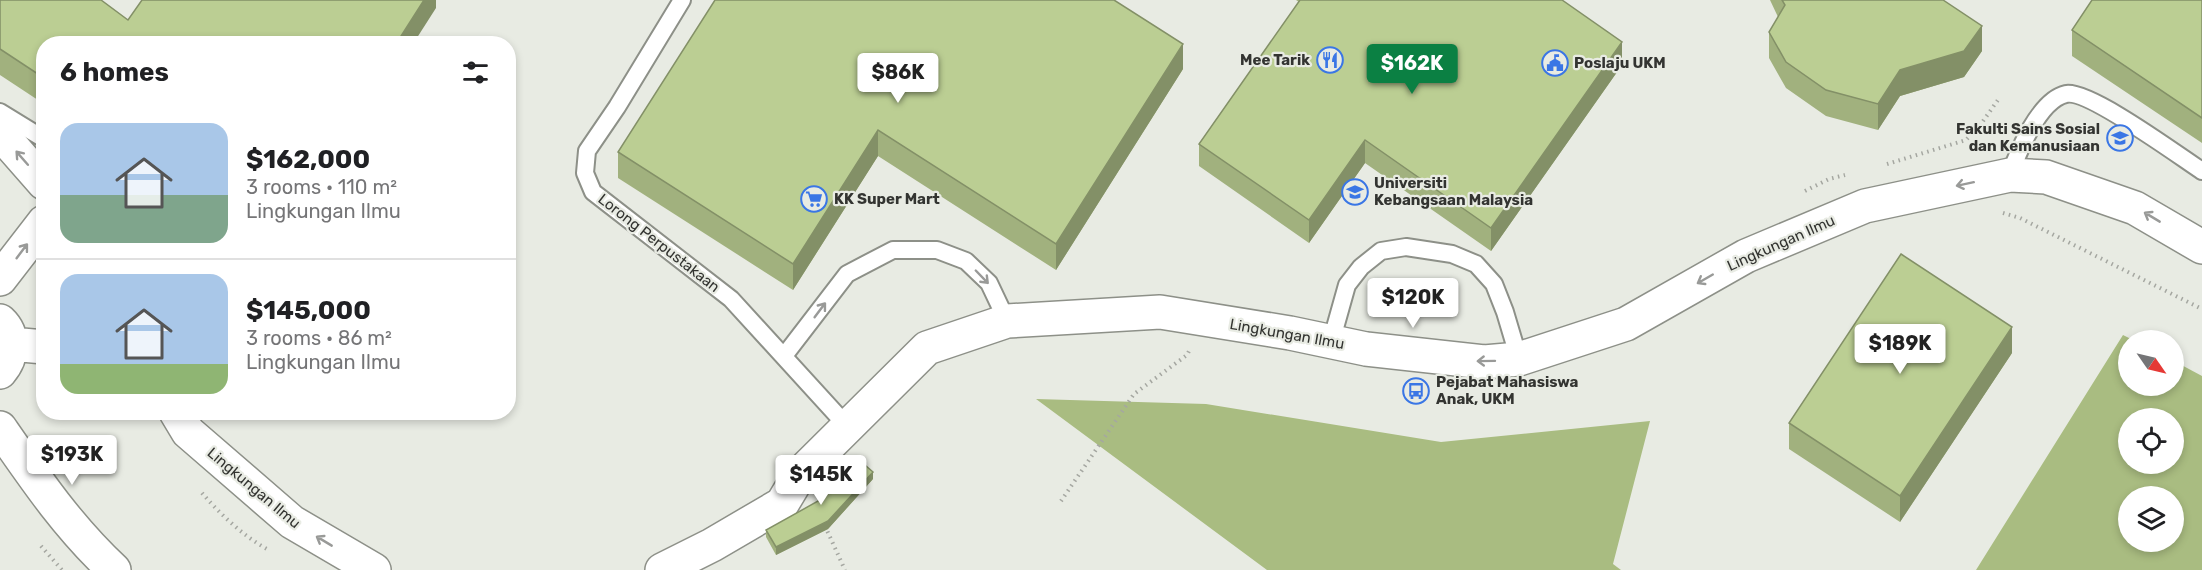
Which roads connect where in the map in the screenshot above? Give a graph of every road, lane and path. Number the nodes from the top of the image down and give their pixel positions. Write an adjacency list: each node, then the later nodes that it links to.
1 (678, 2): 18 (lane, Lorong Perpustakaan)
2 (0, 112): 4 (lane)
3 (0, 133): 6 (street, one-way to 3)
4 (36, 134)
5 (2202, 171): 7 (lane)
6 (36, 174)
7 (2010, 175): 10 (street, Lingkungan Ilmu, one-way to 7); 19 (street, Lingkungan Ilmu, one-way to 19)
8 (1997, 212): 12 (path)
9 (36, 232): 11 (street, one-way to 9)
10 (2202, 247)
11 (0, 279)
12 (2202, 309)
13 (1006, 321): 14 (street, Lingkungan Ilmu); 18 (lane, one-way to 13); 21 (street, Lingkungan Ilmu)
14 (1198, 327): 15 (street, Lingkungan Ilmu); 23 (path)
15 (1331, 342): 19 (street, Lingkungan Ilmu, one-way to 15); 19 (lane)
16 (4, 346): 17 (street)
17 (36, 347)
18 (784, 356): 21 (lane, Lorong Perpustakaan)
19 (1519, 359)
20 (181, 420): 26 (street, Lingkungan Ilmu, one-way to 20)
21 (847, 426): 27 (street, Lingkungan Ilmu)
22 (0, 428): 25 (street)
23 (1061, 501)
24 (823, 524): 28 (path)
25 (114, 570)
26 (374, 570)
27 (662, 570)
28 (845, 570)

